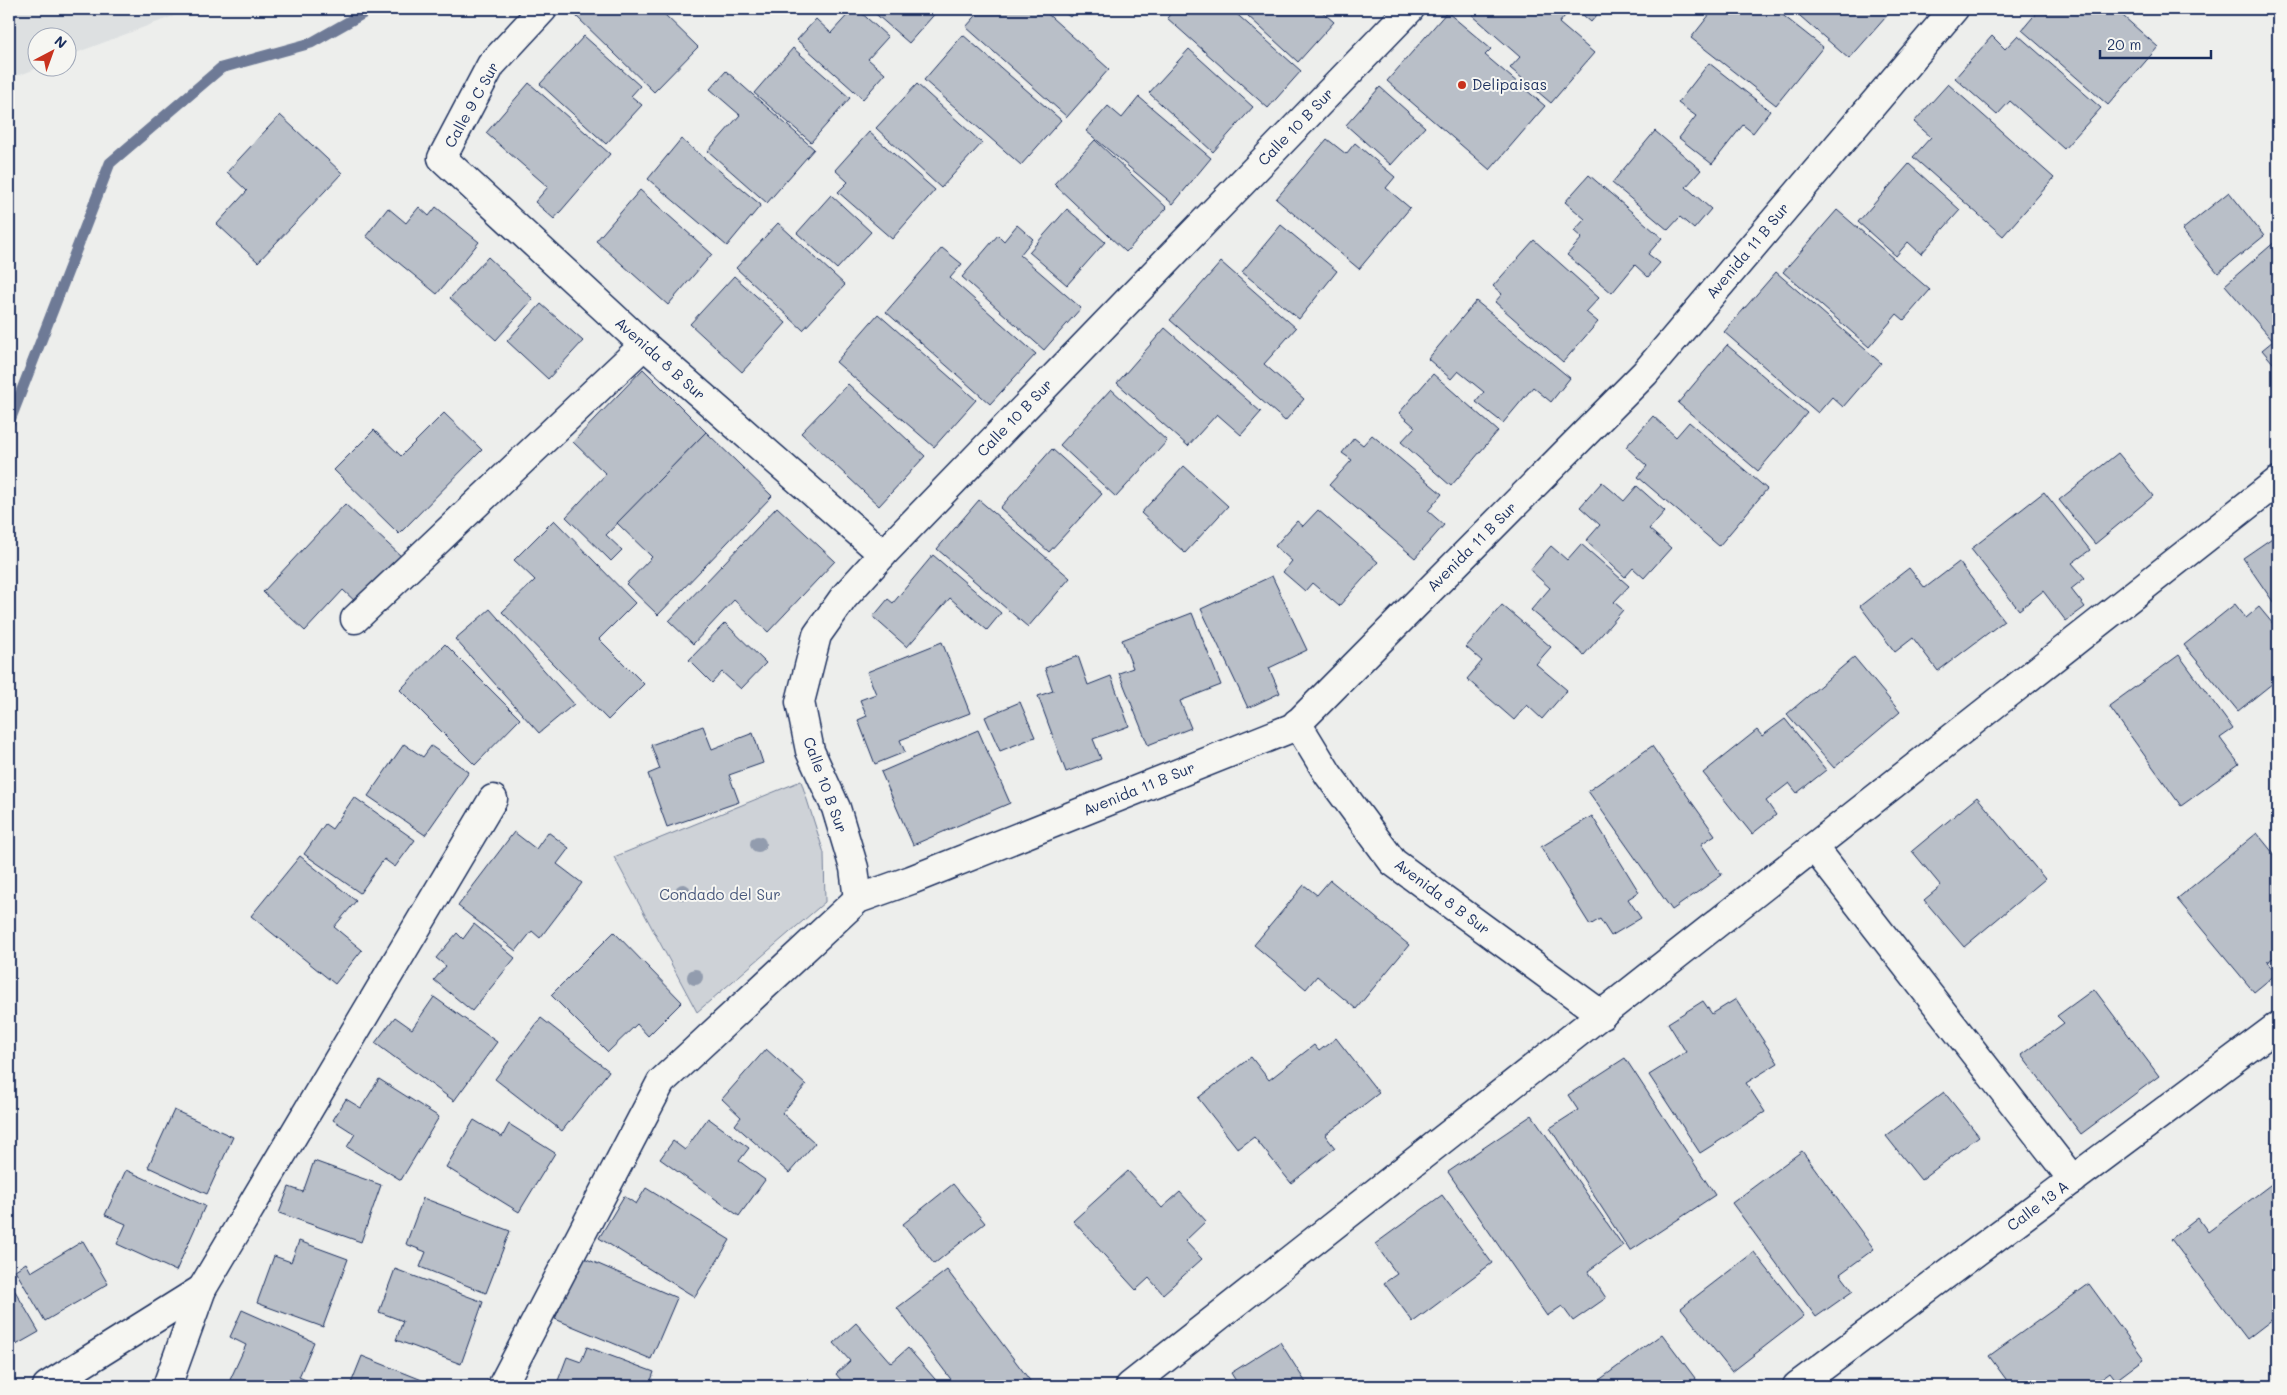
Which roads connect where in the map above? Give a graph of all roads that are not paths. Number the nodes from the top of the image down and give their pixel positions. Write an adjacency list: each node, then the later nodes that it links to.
1 (543, 9): 4 (street, Calle 9 C Sur)
2 (1410, 9): 7 (street, Calle 10 B Sur)
3 (1954, 9): 9 (street, Avenida 11 B Sur)
4 (442, 158): 5 (street, Avenida 8 B Sur)
5 (644, 345): 7 (street, Avenida 8 B Sur); 8 (street)
6 (2278, 481): 11 (street)
7 (883, 554): 12 (street, Calle 10 B Sur)
8 (355, 619)
9 (1297, 723): 12 (street, Avenida 11 B Sur); 13 (street, Avenida 8 B Sur)
10 (493, 800): 16 (street)
11 (1814, 847): 13 (street); 15 (street)
12 (858, 899): 19 (street)
13 (1602, 1015): 20 (street)
14 (2278, 1026): 15 (street, Calle 13 A)
15 (2073, 1180): 21 (street, Calle 13 A)
16 (202, 1289): 17 (street); 18 (street)
17 (46, 1386)
18 (167, 1386)
19 (502, 1386)
20 (1130, 1386)
21 (1797, 1386)

